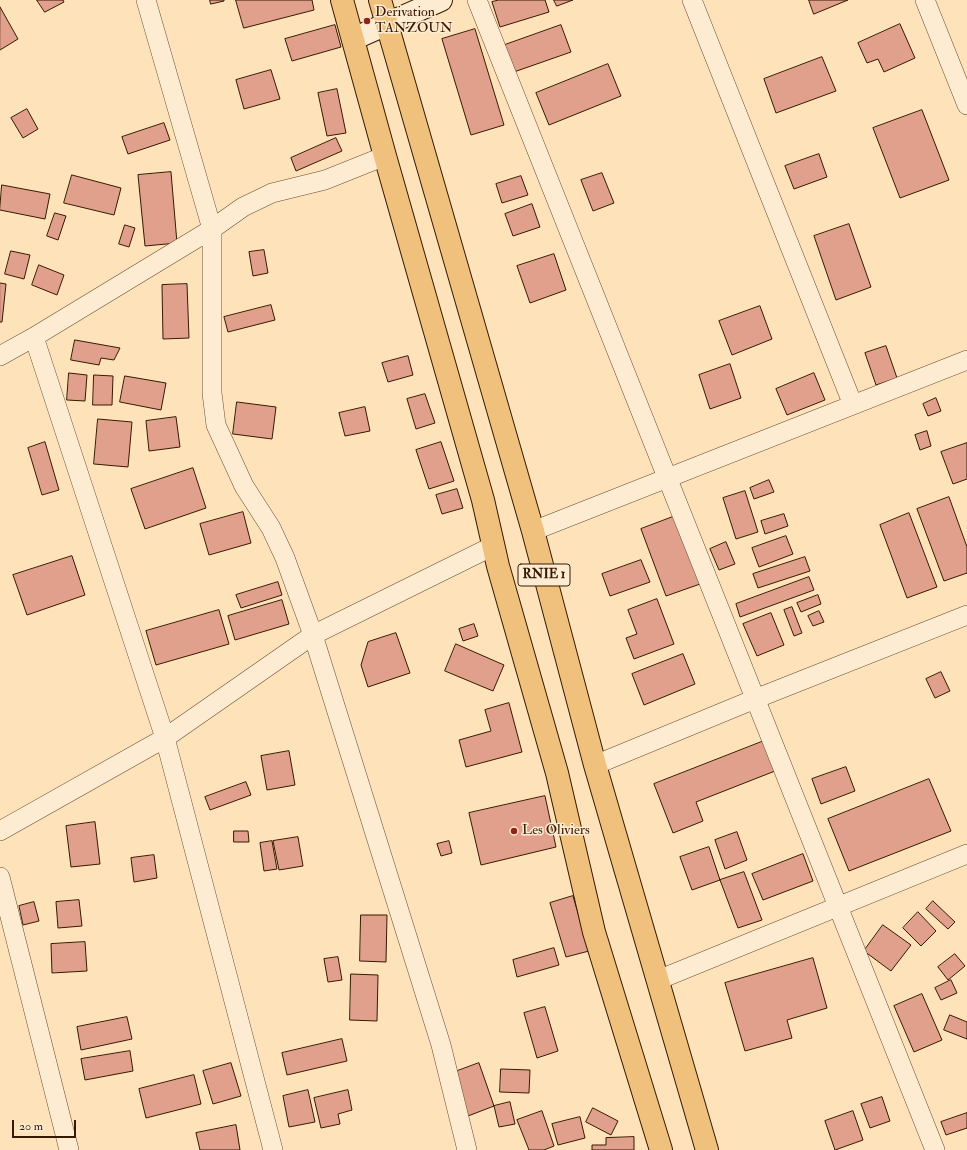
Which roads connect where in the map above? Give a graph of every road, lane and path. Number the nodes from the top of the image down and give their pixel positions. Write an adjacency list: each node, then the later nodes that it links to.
1 (146, 0): 12 (street)
2 (342, 0): 9 (highway, RNIE 1)
3 (380, 0): 8 (highway, RNIE 1)
4 (442, 0): 8 (street)
5 (478, 0): 17 (street)
6 (692, 0): 16 (street)
7 (925, 0): 10 (street)
8 (387, 24): 9 (street); 18 (highway, RNIE 1)
9 (353, 39): 11 (highway, RNIE 1)
10 (967, 104)
11 (385, 156): 12 (street); 19 (highway, RNIE 1)
12 (212, 229): 13 (street); 21 (street)
13 (34, 337): 14 (street); 23 (street)
14 (0, 356)
15 (967, 360): 16 (street)
16 (853, 405): 17 (street)
17 (668, 479): 18 (street); 22 (street)
18 (533, 531): 24 (highway, RNIE 1)
19 (493, 546): 21 (street); 33 (highway, RNIE 1)
20 (967, 614): 22 (street)
21 (313, 636): 23 (street); 32 (street)
22 (755, 698): 24 (street); 28 (street)
23 (165, 738): 25 (street); 31 (street)
24 (595, 765): 29 (highway, RNIE 1)
25 (0, 830)
26 (967, 854): 28 (street)
27 (0, 877): 30 (street)
28 (837, 905): 29 (street); 35 (street)
29 (658, 980): 34 (highway, RNIE 1)
30 (69, 1150)
31 (273, 1150)
32 (467, 1150)
33 (661, 1150)
34 (707, 1150)
35 (935, 1150)

